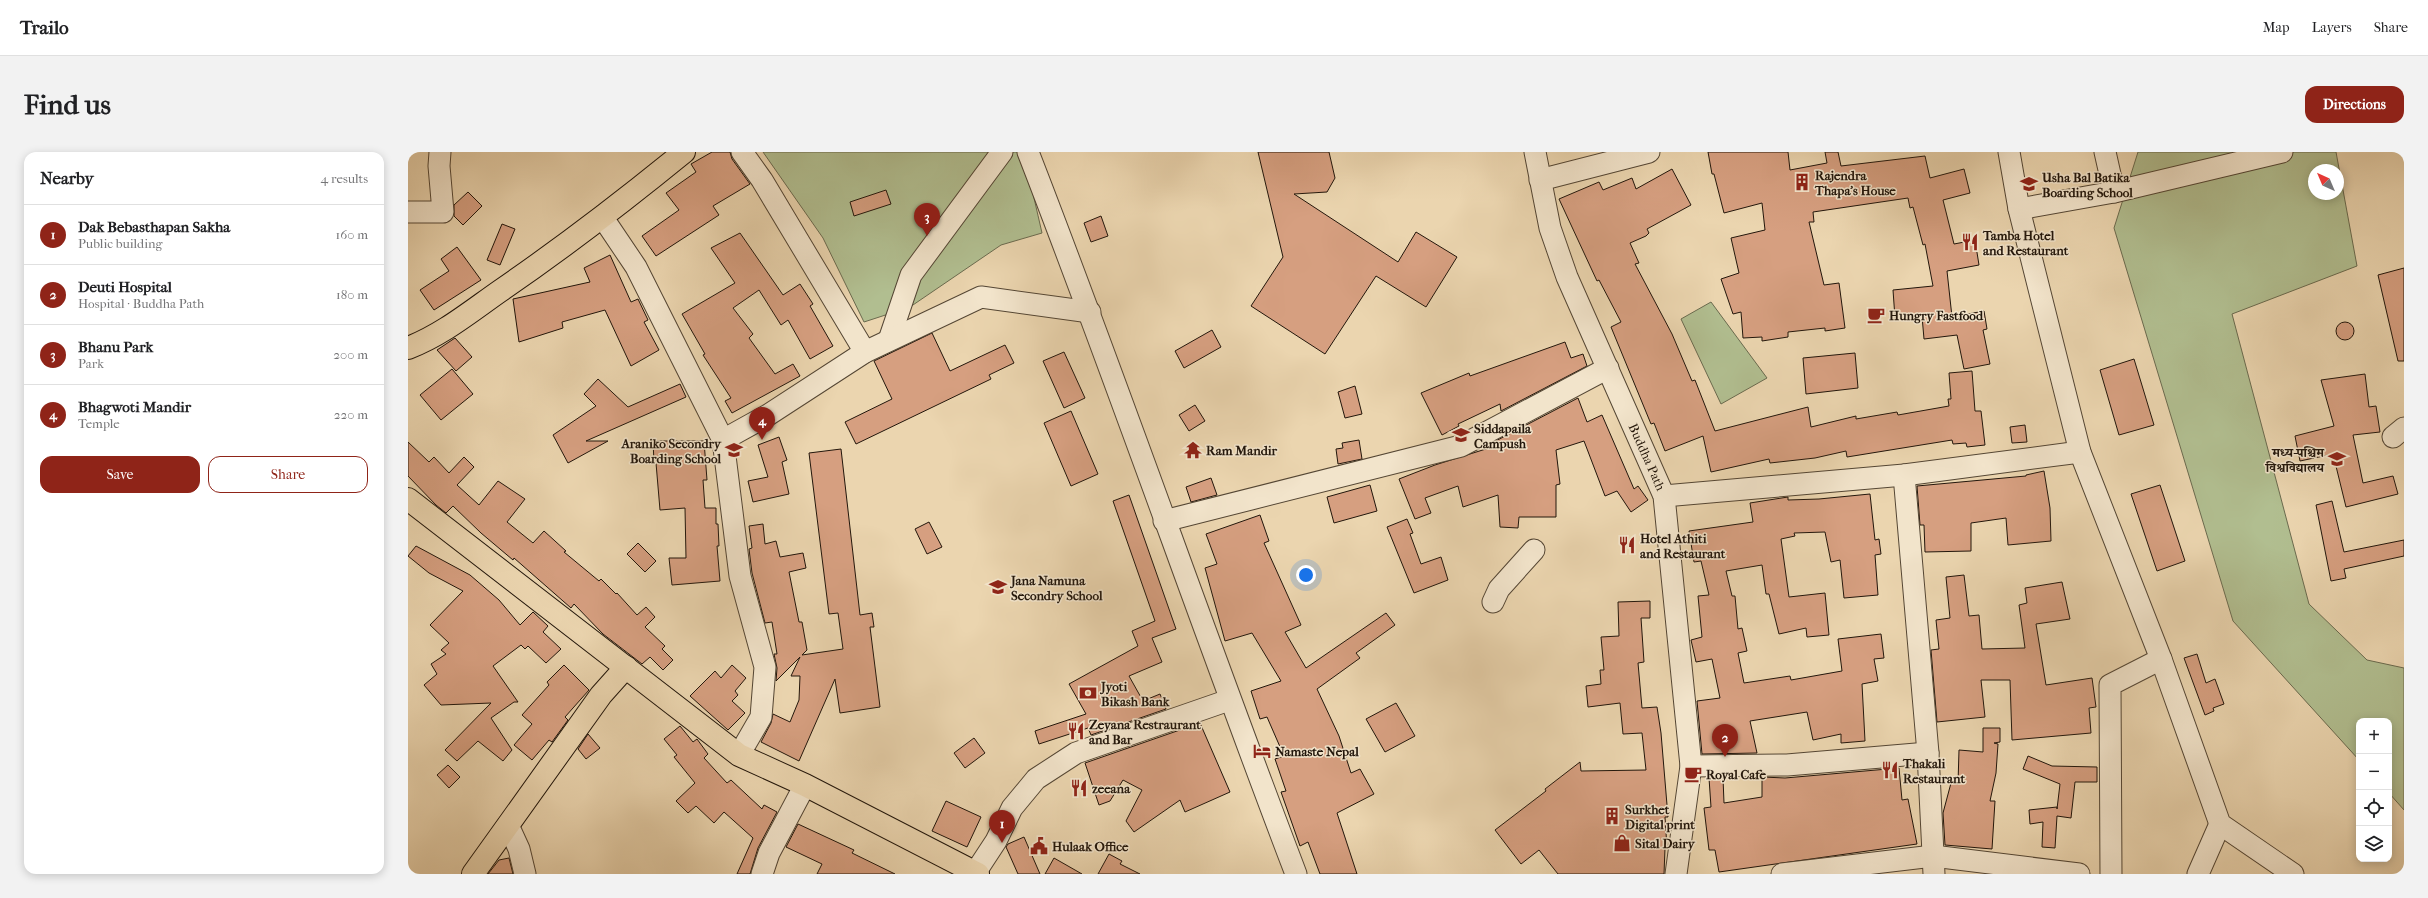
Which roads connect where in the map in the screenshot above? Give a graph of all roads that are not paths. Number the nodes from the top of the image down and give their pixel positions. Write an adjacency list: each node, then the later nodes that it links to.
1 (440, 152): 14 (street)
2 (684, 152): 15 (main road)
3 (742, 152): 19 (street)
4 (1002, 152): 17 (street)
5 (1028, 152): 16 (street)
6 (1535, 152): 11 (street, Buddha Path)
7 (1649, 152): 11 (street)
8 (2009, 152): 13 (street)
9 (2105, 152): 12 (street)
10 (2282, 152): 12 (street)
11 (1540, 180): 20 (street, Buddha Path)
12 (2114, 192): 13 (street)
13 (2019, 209): 22 (street)
14 (408, 212)
15 (603, 218): 18 (main road); 21 (street)
16 (1090, 312): 17 (street); 26 (street)
17 (890, 340): 19 (street)
18 (408, 348)
19 (865, 352): 21 (street)
20 (1608, 368): 24 (street, Buddha Path); 26 (street)
21 (723, 440): 33 (street)
22 (2080, 452): 23 (street); 29 (street)
23 (1904, 476): 24 (street); 32 (street)
24 (1664, 496): 34 (street, Buddha Path)
25 (408, 499): 30 (main road)
26 (1164, 521): 31 (street)
27 (1534, 550): 28 (street)
28 (1493, 602)
29 (2161, 659): 36 (street); 49 (street)
30 (626, 667): 33 (main road); 37 (main road)
31 (1229, 700): 40 (street); 45 (street)
32 (1928, 753): 34 (street); 39 (street)
33 (740, 756): 35 (main road)
34 (1692, 766): 46 (street, Buddha Path)
35 (805, 785): 38 (street); 40 (main road)
36 (2220, 824): 50 (street); 51 (street)
37 (508, 825): 41 (main road); 42 (street)
38 (769, 854): 43 (street); 44 (street)
39 (1934, 865): 47 (street); 48 (street)
40 (976, 873)
41 (473, 874)
42 (526, 874)
43 (762, 874)
44 (777, 874)
45 (1296, 874)
46 (1676, 874)
47 (1782, 874)
48 (2078, 874)
49 (2111, 874)
50 (2198, 874)
51 (2293, 874)

